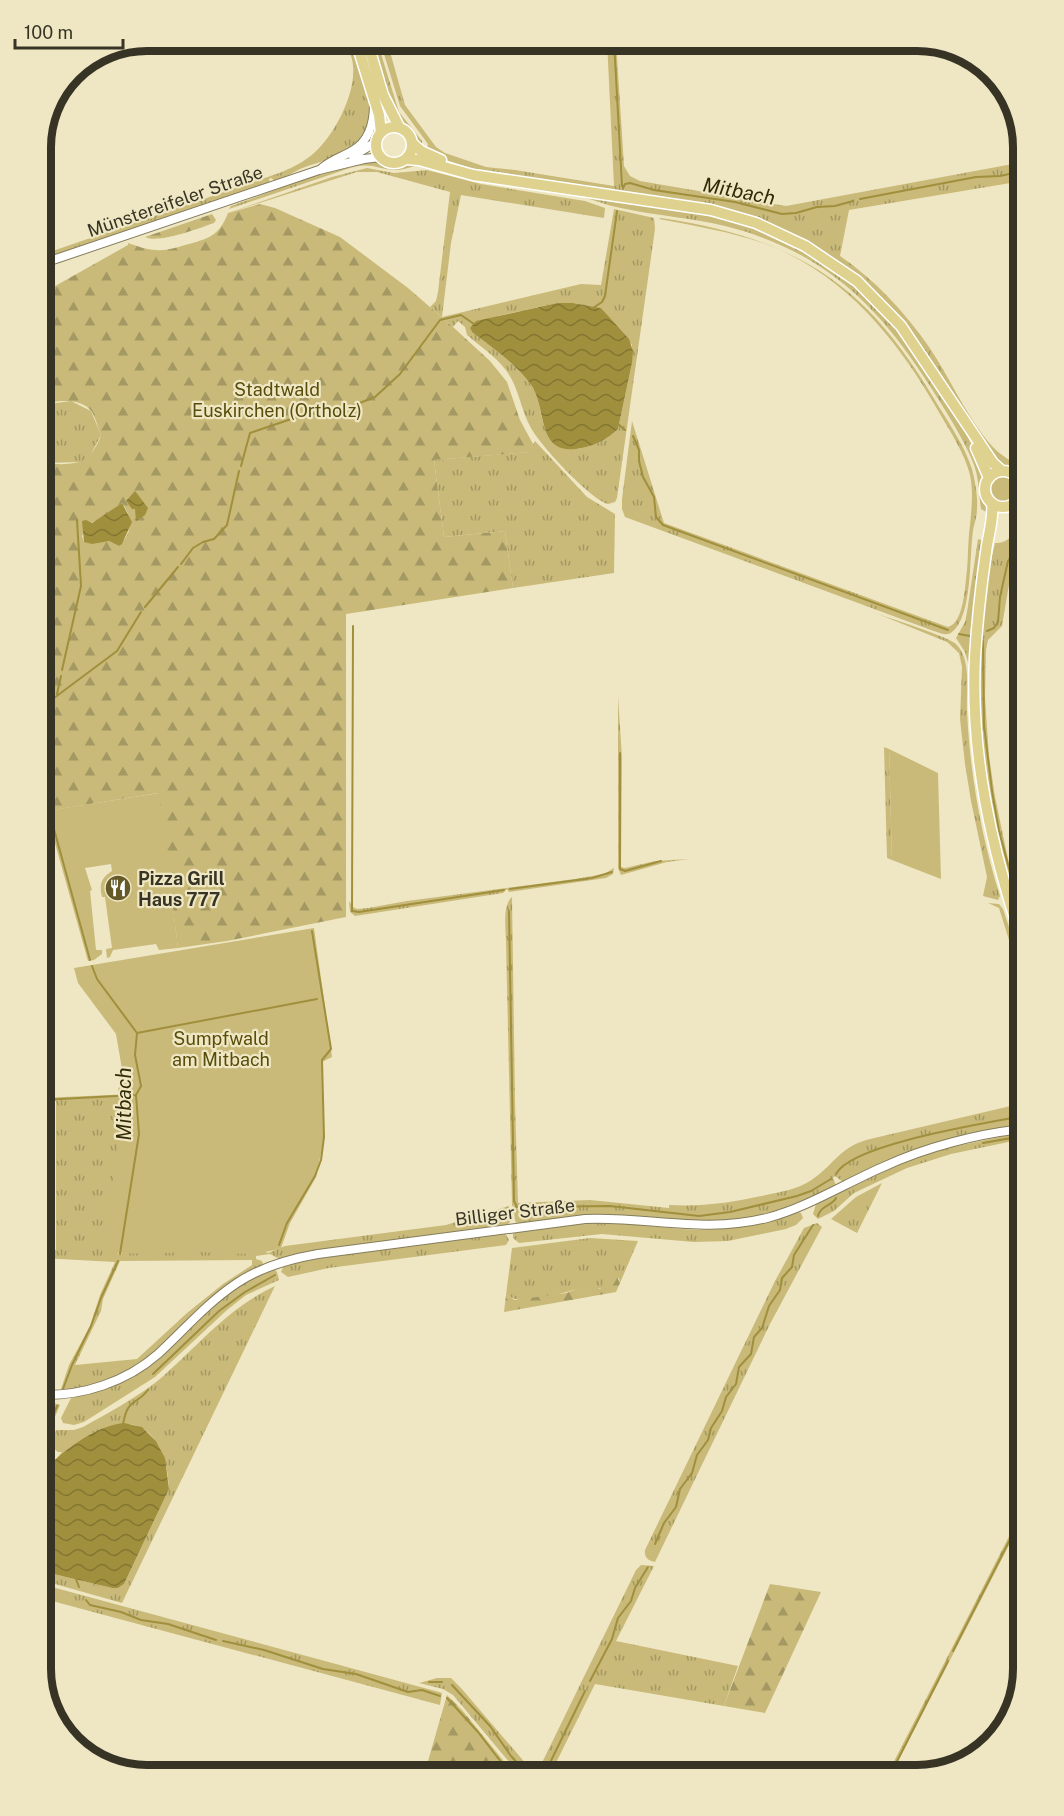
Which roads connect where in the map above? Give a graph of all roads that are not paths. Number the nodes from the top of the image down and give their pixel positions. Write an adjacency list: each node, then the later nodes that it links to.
1 (359, 51): 3 (main road)
2 (370, 51): 4 (main road)
3 (373, 95): 5 (main road); 9 (street)
4 (399, 127): 5 (main road); 6 (main road)
5 (379, 138): 7 (main road); 9 (street, Münstereifeler Straße)
6 (412, 143): 8 (main road); 10 (main road)
7 (381, 157): 8 (main road); 9 (street, Münstereifeler Straße)
8 (406, 159): 10 (main road)
9 (320, 170): 11 (street, Münstereifeler Straße)
10 (484, 176): 12 (main road)
11 (51, 261)
12 (957, 410): 13 (main road); 15 (main road)
13 (1002, 471): 14 (main road); 15 (main road)
14 (1013, 473)
15 (989, 478): 16 (main road)
16 (992, 503): 18 (main road); 19 (main road)
17 (1013, 504): 18 (main road)
18 (1007, 507): 19 (main road)
19 (984, 571): 20 (main road)
20 (1013, 907)
21 (1013, 1131): 22 (street, Billiger Straße)
22 (51, 1395)

